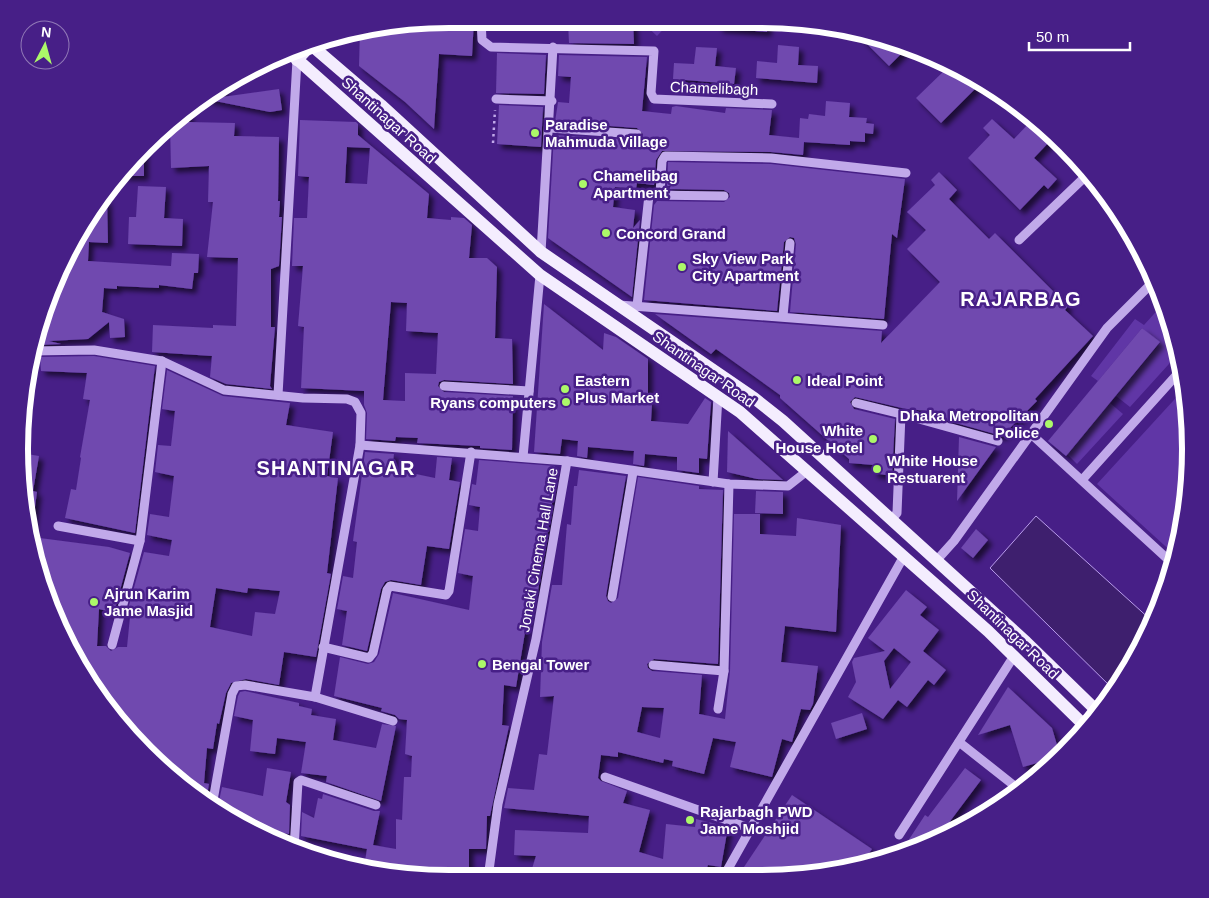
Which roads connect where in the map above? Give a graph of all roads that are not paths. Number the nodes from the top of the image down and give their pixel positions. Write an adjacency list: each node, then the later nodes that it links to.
1 (481, 28): 2 (street, Chamelibagh)
2 (553, 47): 7 (street); 8 (street, Chamelibagh)
3 (316, 49): 17 (main road, Shantinagar Road)
4 (295, 57): 18 (main road, Shantinagar Road)
5 (293, 58): 29 (street)
6 (496, 99): 7 (street)
7 (552, 101): 9 (street)
8 (772, 104)
9 (550, 128): 10 (street); 17 (street)
10 (637, 134)
11 (906, 173): 13 (street)
12 (1083, 179): 15 (street)
13 (660, 194): 14 (street); 21 (street)
14 (724, 196)
15 (1019, 240)
16 (790, 243): 22 (street)
17 (541, 252): 20 (main road, Shantinagar Road)
18 (540, 276): 28 (street); 30 (main road, Shantinagar Road)
19 (1148, 287): 33 (street)
20 (616, 305): 21 (street); 44 (main road, Shantinagar Road)
21 (637, 306): 22 (street)
22 (784, 316): 23 (street)
23 (882, 325)
24 (40, 351): 25 (street)
25 (162, 361): 29 (street); 46 (street)
26 (1175, 377): 41 (street)
27 (444, 386): 28 (street)
28 (529, 391): 37 (street)
29 (278, 395): 35 (street)
30 (718, 396): 39 (main road, Shantinagar Road); 42 (street)
31 (856, 403): 32 (street)
32 (901, 414): 34 (street); 44 (street)
33 (1031, 434): 41 (street); 49 (street)
34 (998, 441)
35 (360, 445): 36 (street); 54 (street)
36 (471, 452): 37 (street); 54 (street)
37 (523, 457): 38 (street)
38 (567, 461): 40 (street); 71 (street, Jonaki Cinema Hall Lane)
39 (807, 471): 43 (street); 47 (main road, Shantinagar Road)
40 (633, 472): 42 (street); 51 (street)
41 (1082, 480): 48 (street)
42 (713, 482): 43 (street)
43 (729, 484): 57 (street)
44 (891, 520): 49 (main road, Shantinagar Road)
45 (58, 526): 46 (street)
46 (140, 541): 53 (street)
47 (904, 556): 50 (main road, Shantinagar Road); 68 (street)
48 (1167, 558)
49 (936, 561): 50 (main road); 52 (main road, Shantinagar Road)
50 (924, 573): 55 (main road, Shantinagar Road)
51 (612, 597)
52 (1026, 642): 55 (main road); 59 (main road, Shantinagar Road)
53 (112, 645)
54 (324, 648): 58 (street)
55 (1014, 656): 62 (main road, Shantinagar Road); 63 (street)
56 (653, 665): 57 (street)
57 (724, 671): 60 (street)
58 (314, 697): 61 (street); 66 (street)
59 (1093, 707)
60 (718, 709)
61 (393, 722)
62 (1081, 722)
63 (959, 742): 65 (street); 69 (street)
64 (605, 777): 68 (street)
65 (1014, 785)
66 (213, 798)
67 (376, 805): 70 (street)
68 (752, 829): 72 (street)
69 (899, 834)
70 (295, 841)
71 (489, 870)
72 (728, 870)

